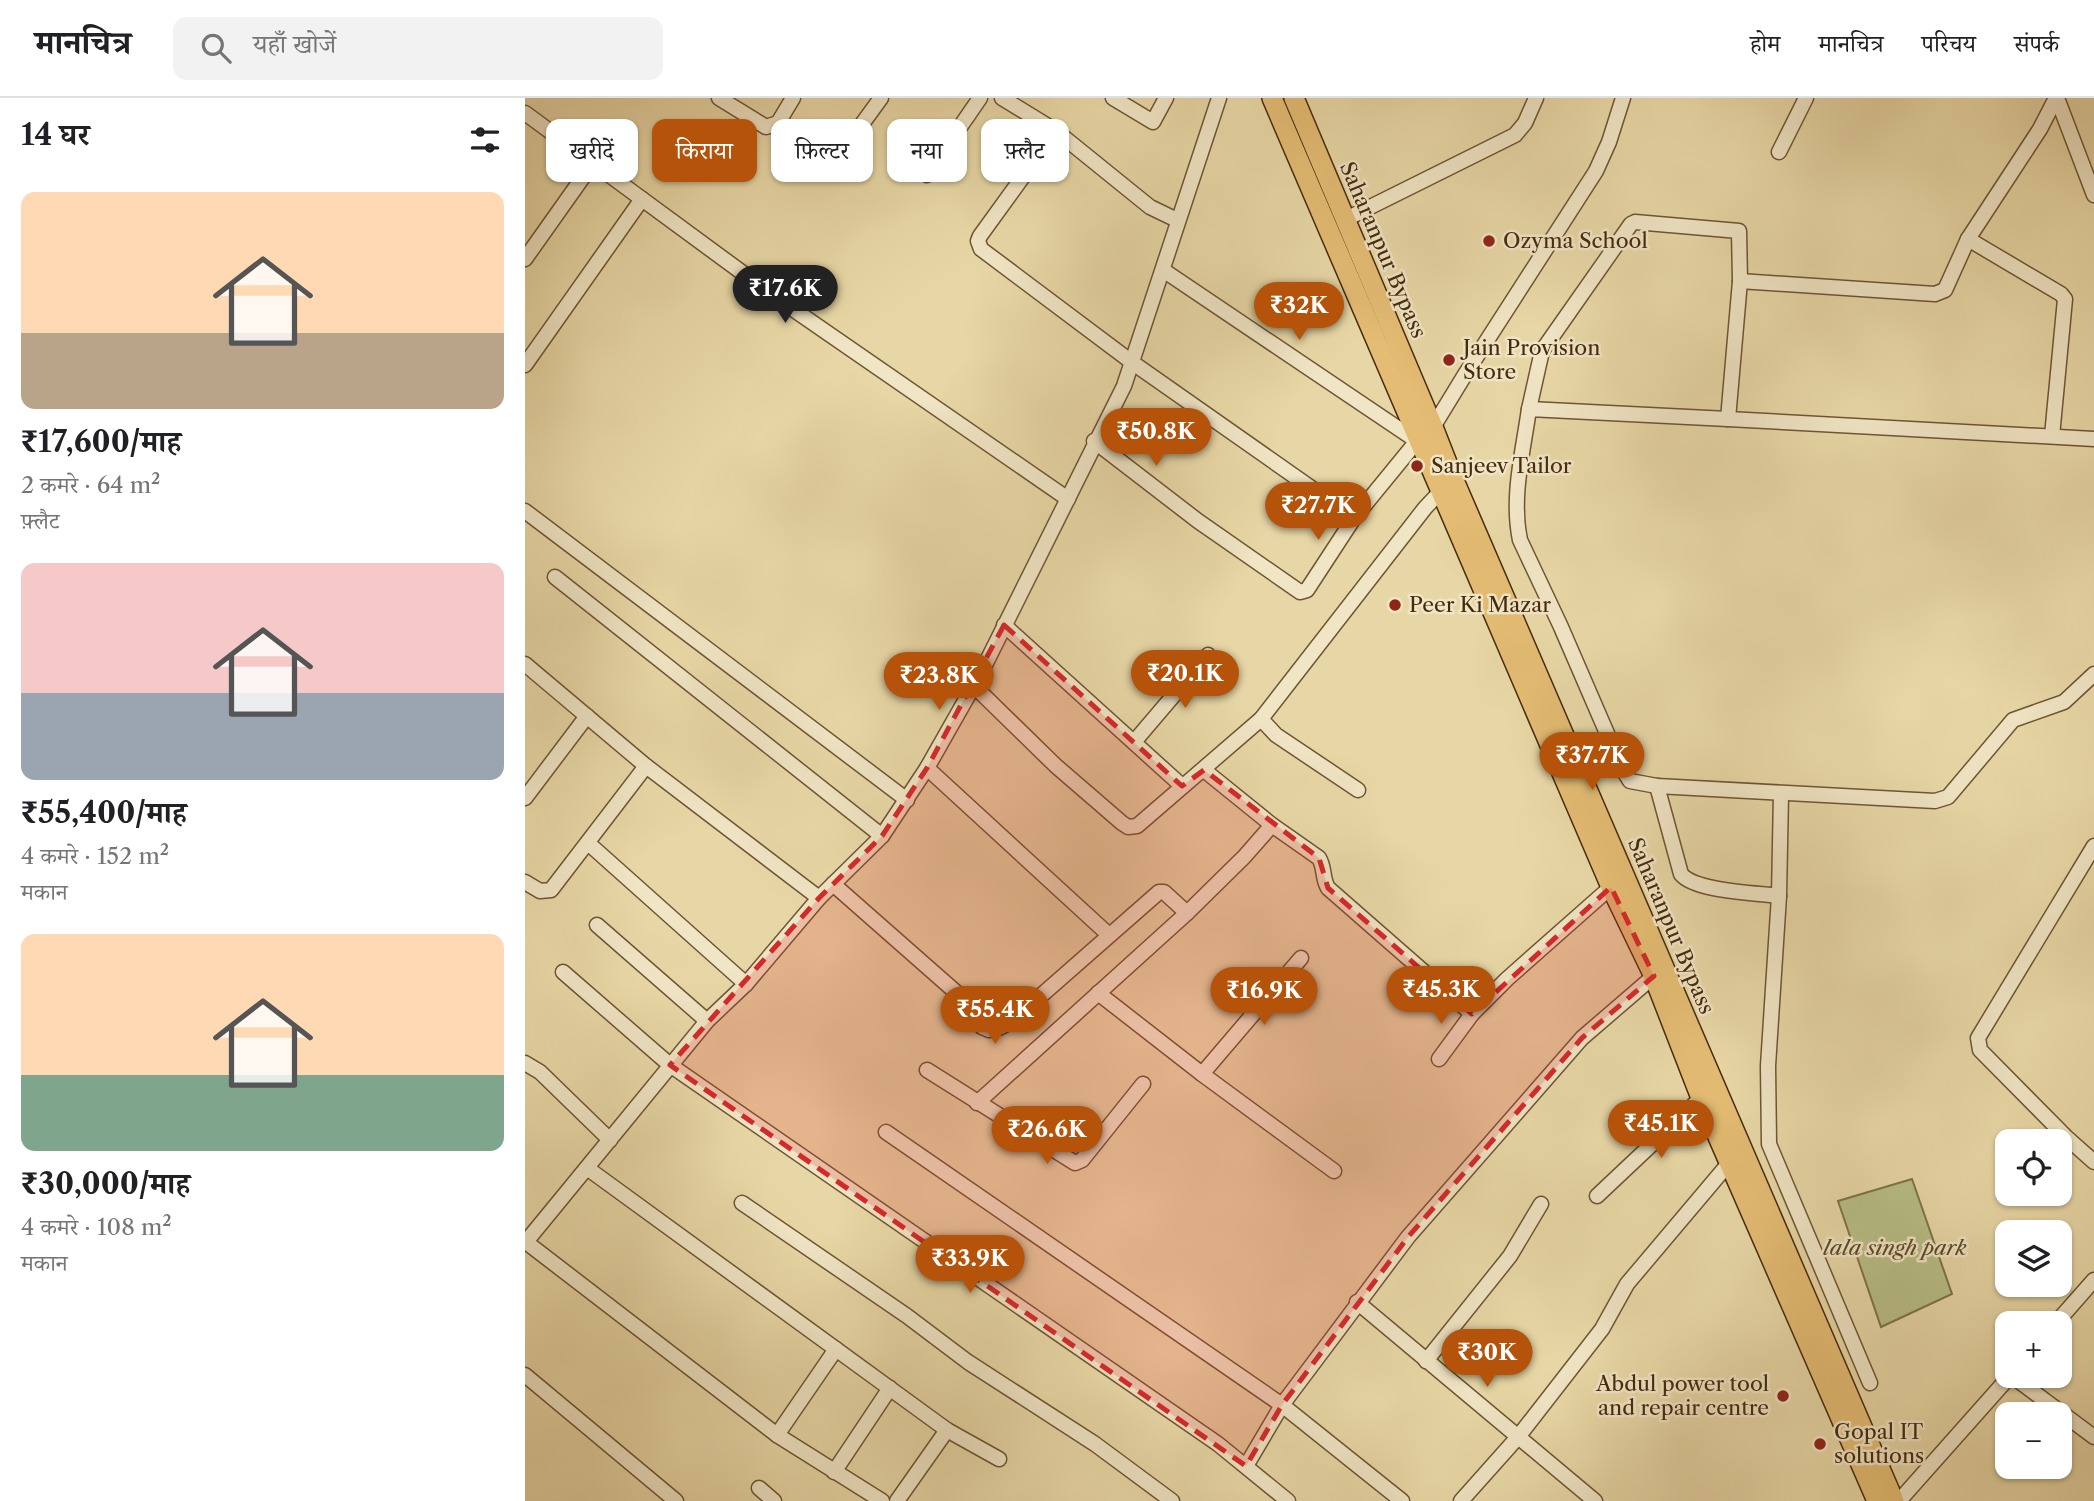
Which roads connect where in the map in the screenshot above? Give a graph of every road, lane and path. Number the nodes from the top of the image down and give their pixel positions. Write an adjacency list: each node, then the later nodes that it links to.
1 (719, 98): 2 (street)
2 (793, 98)
3 (881, 98): 16 (street)
4 (980, 98): 17 (street)
5 (1002, 98): 18 (street)
6 (1113, 98): 7 (street)
7 (1166, 98)
8 (1219, 98): 27 (street)
9 (1272, 98): 41 (main road)
10 (1294, 98): 28 (main road, Saharanpur Bypass)
11 (1536, 98): 28 (street)
12 (1623, 98): 37 (street)
13 (1806, 98): 21 (street)
14 (2057, 98): 25 (street); 29 (street)
15 (525, 113): 19 (street)
16 (866, 119)
17 (966, 119)
18 (1036, 119)
19 (546, 128)
20 (1069, 142): 27 (street)
21 (1779, 152)
22 (580, 182): 30 (street)
23 (619, 182): 26 (street)
24 (1019, 182): 33 (street)
25 (2094, 195)
26 (642, 199): 34 (street); 43 (street)
27 (1177, 220): 31 (street)
28 (1344, 220): 37 (main road, Saharanpur Bypass)
29 (1968, 239): 32 (street); 38 (street)
30 (525, 259)
31 (1163, 270): 33 (street); 41 (street)
32 (1740, 281): 35 (street); 36 (street)
33 (1133, 363): 40 (street); 45 (street)
34 (525, 365)
35 (1529, 410): 36 (street); 59 (street)
36 (1728, 419): 38 (street)
37 (1433, 427): 130 (main road, Saharanpur Bypass)
38 (2052, 436): 39 (street)
39 (2094, 439)
40 (1094, 441): 43 (street); 45 (street)
41 (1417, 441): 42 (main road); 45 (street)
42 (1441, 491): 53 (street); 70 (main road)
43 (1068, 499): 47 (street)
44 (525, 511): 63 (street)
45 (1354, 518)
46 (555, 577): 65 (street)
47 (1004, 625): 51 (street); 54 (street)
48 (1208, 655): 54 (street)
49 (525, 664): 52 (street)
50 (2094, 674): 61 (street)
51 (974, 686): 56 (street); 58 (street)
52 (587, 716): 55 (street); 62 (street)
53 (1261, 719): 57 (street); 60 (street)
54 (1134, 742): 58 (street)
55 (646, 766): 66 (street); 72 (street)
56 (927, 768): 63 (street); 75 (street)
57 (1204, 770): 58 (street); 64 (street)
58 (1182, 786)
59 (1657, 786): 61 (street); 71 (street)
60 (1359, 790)
61 (1781, 794): 71 (street)
62 (525, 798)
63 (907, 800): 65 (street)
64 (1272, 825): 73 (street); 81 (street)
65 (881, 836): 69 (street)
66 (588, 844): 68 (street); 79 (street)
67 (2094, 846): 94 (street)
68 (525, 882)
69 (833, 884): 72 (street); 75 (street)
70 (1611, 887): 78 (main road); 81 (street)
71 (1779, 896): 107 (street)
72 (819, 898): 79 (street)
73 (1187, 913): 75 (street); 80 (street)
74 (597, 925): 82 (street)
75 (1109, 935)
76 (1301, 958): 87 (street)
77 (563, 972): 85 (street)
78 (1654, 976): 89 (main road); 102 (street)
79 (746, 984): 82 (street)
80 (1098, 993): 87 (street); 90 (street)
81 (1472, 1014): 83 (street)
82 (707, 1021): 85 (street)
83 (1439, 1059)
84 (525, 1063): 92 (street)
85 (670, 1065): 92 (street); 117 (street)
86 (927, 1070): 90 (street)
87 (1202, 1074): 96 (street)
88 (1143, 1084): 90 (street)
89 (1701, 1098): 93 (main road); 97 (street)
90 (977, 1102)
91 (885, 1132): 111 (street)
92 (610, 1140): 95 (street)
93 (1730, 1162): 114 (street); 129 (main road)
94 (2094, 1162)
95 (587, 1168): 100 (street); 104 (street)
96 (1333, 1171)
97 (1597, 1196)
98 (742, 1203): 125 (street)
99 (1541, 1205): 105 (street)
100 (526, 1243): 113 (street)
101 (2094, 1280): 103 (street)
102 (1357, 1302): 105 (street); 111 (street)
103 (2067, 1311)
104 (837, 1349): 108 (street); 113 (street)
105 (1426, 1361): 114 (street)
106 (525, 1374): 121 (street)
107 (1870, 1383)
108 (890, 1388): 112 (street); 118 (street)
109 (2000, 1388): 130 (street)
110 (2027, 1388): 115 (street)
111 (1282, 1405): 117 (street); 127 (street)
112 (947, 1430): 116 (street); 124 (street)
113 (777, 1434): 118 (street)
114 (1518, 1437): 120 (street); 128 (street)
115 (2094, 1437)
116 (999, 1459)
117 (1246, 1466): 126 (street)
118 (834, 1472): 123 (street)
119 (759, 1489): 122 (street)
120 (1590, 1500)
121 (675, 1501)
122 (774, 1501)
123 (882, 1501)
124 (897, 1501)
125 (1173, 1501)
126 (1288, 1501)
127 (1402, 1501)
128 (1461, 1501)
129 (1877, 1501)
130 (1897, 1501)

